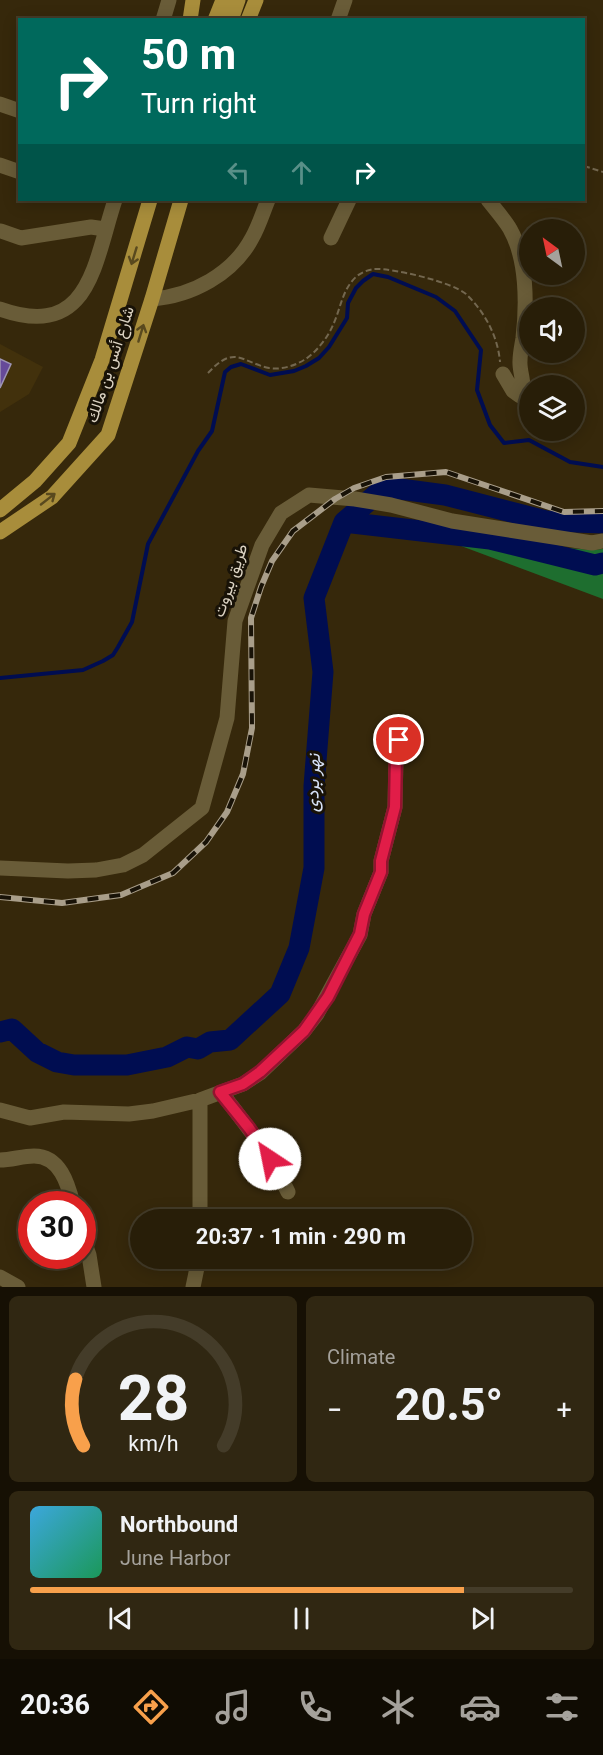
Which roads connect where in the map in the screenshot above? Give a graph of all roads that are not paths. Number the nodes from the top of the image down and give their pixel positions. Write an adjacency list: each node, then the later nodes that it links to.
1 (169, 0): 7 (street)
2 (194, 0): 8 (main road)
3 (222, 0): 9 (main road)
4 (238, 0): 10 (main road)
5 (255, 0): 11 (main road)
6 (345, 0): 12 (street)
7 (164, 18)
8 (190, 18)
9 (216, 18)
10 (232, 18)
11 (250, 18)
12 (339, 18)
13 (0, 104): 14 (street)
14 (18, 110)
15 (0, 165): 16 (street)
16 (18, 171)
17 (115, 201): 23 (street)
18 (150, 201): 29 (main road, شارع أنس بن مالك, one-way to 29)
19 (181, 201): 26 (main road, شارع أنس بن مالك)
20 (268, 201): 26 (street)
21 (349, 201): 25 (street)
22 (489, 201): 28 (street)
23 (105, 229): 24 (street); 27 (street)
24 (1, 231)
25 (331, 238)
26 (152, 299): 30 (main road, شارع أنس بن مالك, one-way to 26)
27 (0, 309)
28 (503, 374)
29 (0, 510)
30 (0, 532)
31 (603, 542): 33 (street, طريق بيروت)
32 (399, 740): 34 (street)
33 (0, 868)
34 (220, 1092): 35 (street); 39 (street)
35 (200, 1100): 36 (street); 40 (street)
36 (0, 1110)
37 (0, 1160): 38 (street)
38 (69, 1191)
39 (288, 1192)
40 (200, 1209)
41 (91, 1269): 45 (street)
42 (197, 1269): 46 (street)
43 (0, 1277): 44 (street)
44 (18, 1287)
45 (94, 1287)
46 (193, 1287)

